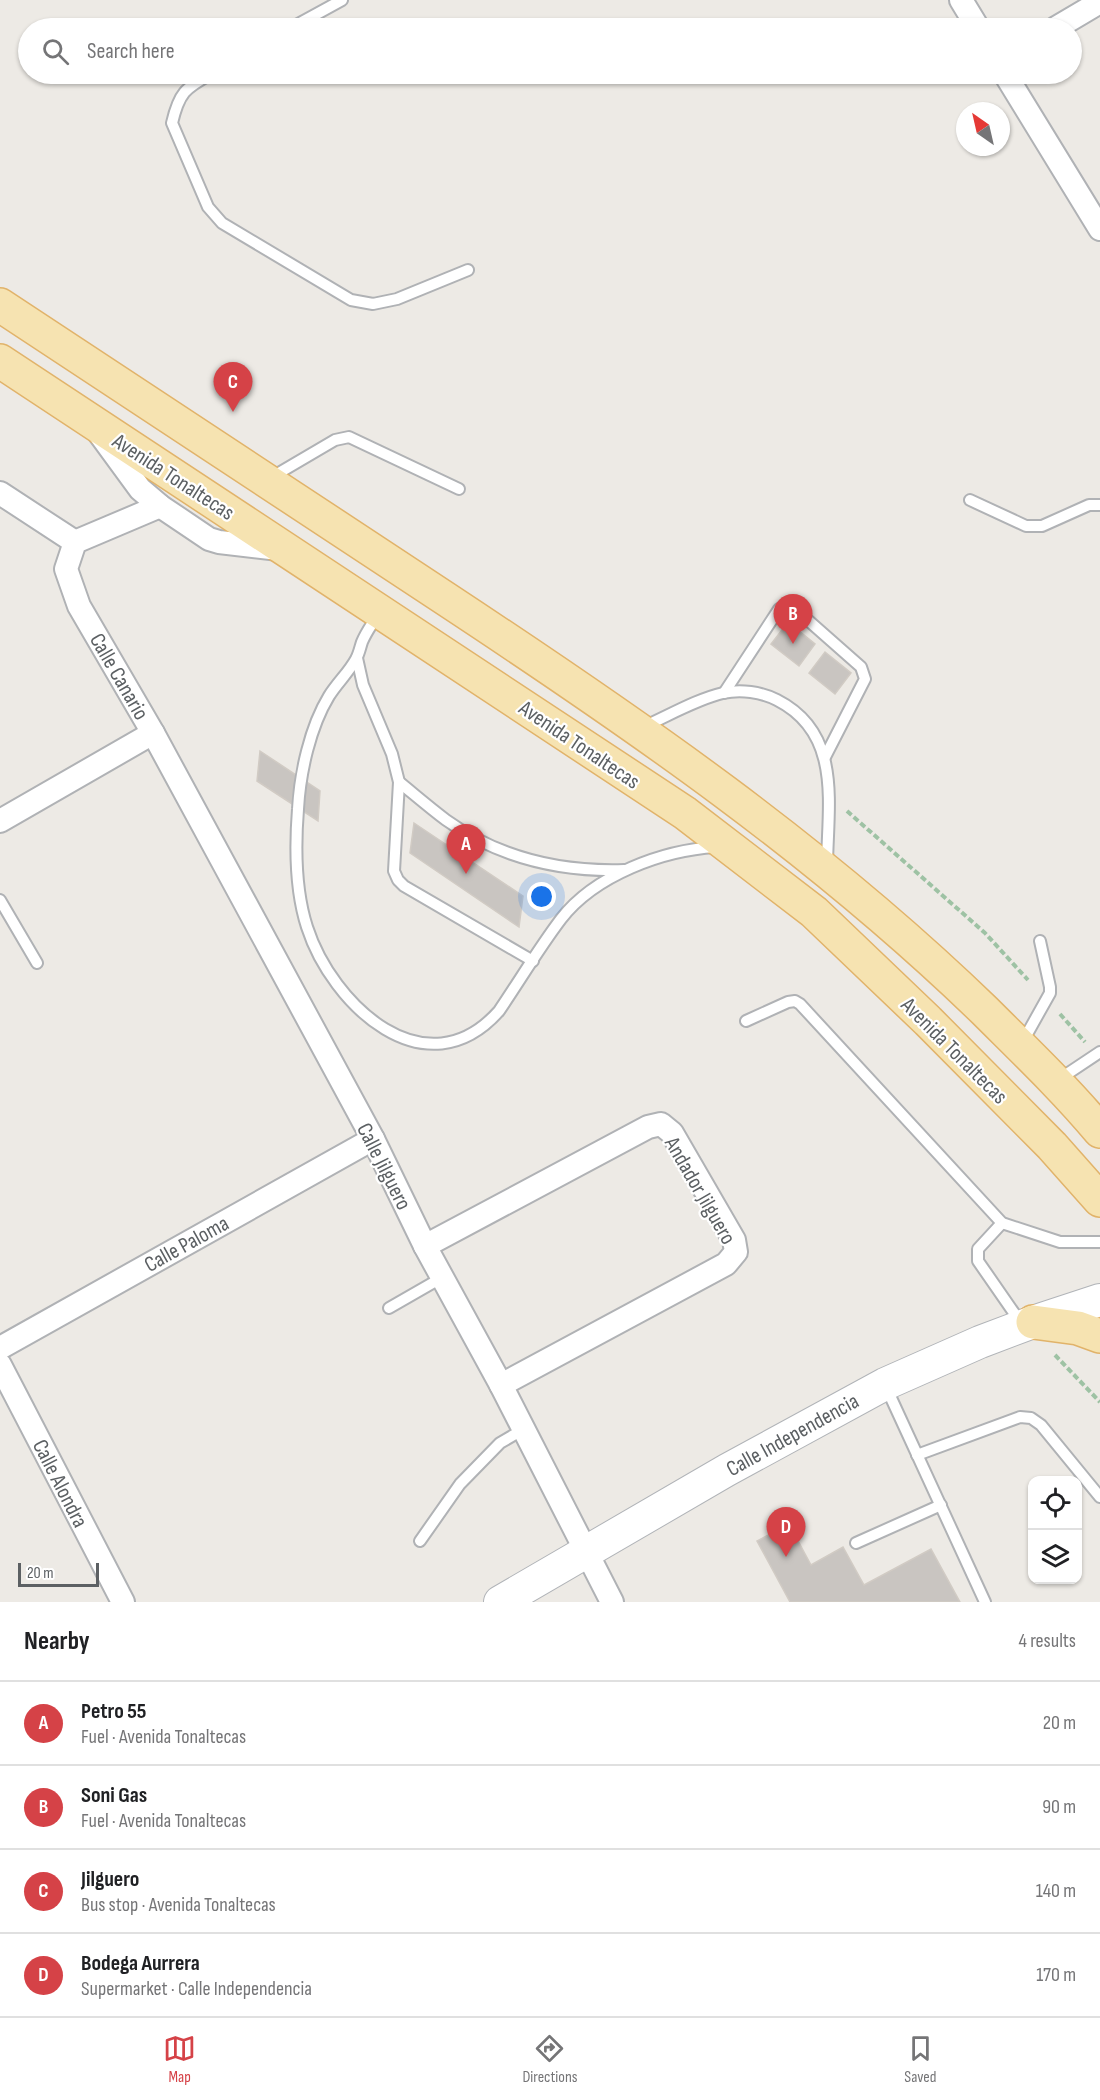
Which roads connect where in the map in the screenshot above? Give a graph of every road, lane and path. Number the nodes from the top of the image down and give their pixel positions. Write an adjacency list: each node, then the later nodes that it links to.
1 (342, 0): 4 (lane)
2 (961, 0): 5 (street)
3 (1100, 2): 6 (street)
4 (309, 18)
5 (972, 18)
6 (1073, 18)
7 (193, 84): 11 (lane)
8 (1012, 84): 9 (street)
9 (1094, 205): 10 (street)
10 (1100, 229)
11 (468, 270)
12 (0, 305): 15 (main road, Avenida Tonaltecas)
13 (0, 361): 14 (main road, Avenida Tonaltecas)
14 (89, 420): 20 (street); 22 (main road, Avenida Tonaltecas)
15 (266, 480): 16 (lane); 26 (main road, Avenida Tonaltecas)
16 (459, 489)
17 (0, 493): 21 (street)
18 (970, 500): 19 (lane)
19 (1100, 505)
20 (160, 506): 21 (street); 22 (street)
21 (75, 542): 27 (street, Calle Canario)
22 (284, 549): 23 (main road, Avenida Tonaltecas)
23 (380, 611): 24 (lane); 32 (main road, Avenida Tonaltecas)
24 (357, 658): 29 (lane); 37 (lane)
25 (724, 693): 26 (lane); 28 (lane); 28 (lane)
26 (638, 729): 34 (main road, Avenida Tonaltecas)
27 (153, 733): 31 (street, Calle Canario); 45 (street, Calle Jilguero)
28 (825, 757): 30 (lane)
29 (399, 782): 33 (lane); 37 (lane)
30 (828, 795): 34 (lane); 39 (path)
31 (0, 821)
32 (729, 847): 33 (lane); 46 (main road, Avenida Tonaltecas)
33 (627, 870): 37 (lane)
34 (826, 870): 41 (main road, Avenida Tonaltecas)
35 (0, 900): 38 (lane)
36 (1040, 941): 39 (lane)
37 (533, 962)
38 (37, 963)
39 (1047, 1000): 41 (lane); 42 (path)
40 (746, 1021): 47 (lane)
41 (1021, 1047): 43 (main road, Avenida Tonaltecas)
42 (1098, 1053): 43 (lane)
43 (1054, 1082): 44 (main road, Avenida Tonaltecas)
44 (1100, 1131)
45 (373, 1139): 49 (street, Calle Jilguero); 55 (street, Calle Paloma)
46 (1100, 1200)
47 (1002, 1223): 48 (lane); 53 (lane)
48 (1100, 1242)
49 (425, 1246): 50 (street, Calle Jilguero); 59 (street, Andador Jilguero)
50 (442, 1277): 52 (lane); 59 (street, Calle Jilguero)
51 (1100, 1300): 53 (street, Calle Independencia)
52 (388, 1308)
53 (1028, 1324): 54 (main road); 58 (street, Calle Independencia)
54 (1100, 1336)
55 (0, 1348)
56 (1053, 1353): 60 (path)
57 (0, 1365): 68 (street, Calle Alondra)
58 (885, 1384): 62 (lane); 67 (street, Calle Independencia)
59 (501, 1385): 61 (street, Calle Jilguero)
60 (1100, 1402)
61 (524, 1429): 65 (lane); 67 (street, Calle Jilguero)
62 (917, 1455): 63 (lane); 64 (lane)
63 (1100, 1497)
64 (941, 1505): 66 (lane); 71 (lane)
65 (420, 1541)
66 (856, 1543)
67 (587, 1551): 69 (street, Calle Independencia); 70 (street, Calle Jilguero)
68 (123, 1602)
69 (501, 1602)
70 (612, 1602)
71 (986, 1602)

